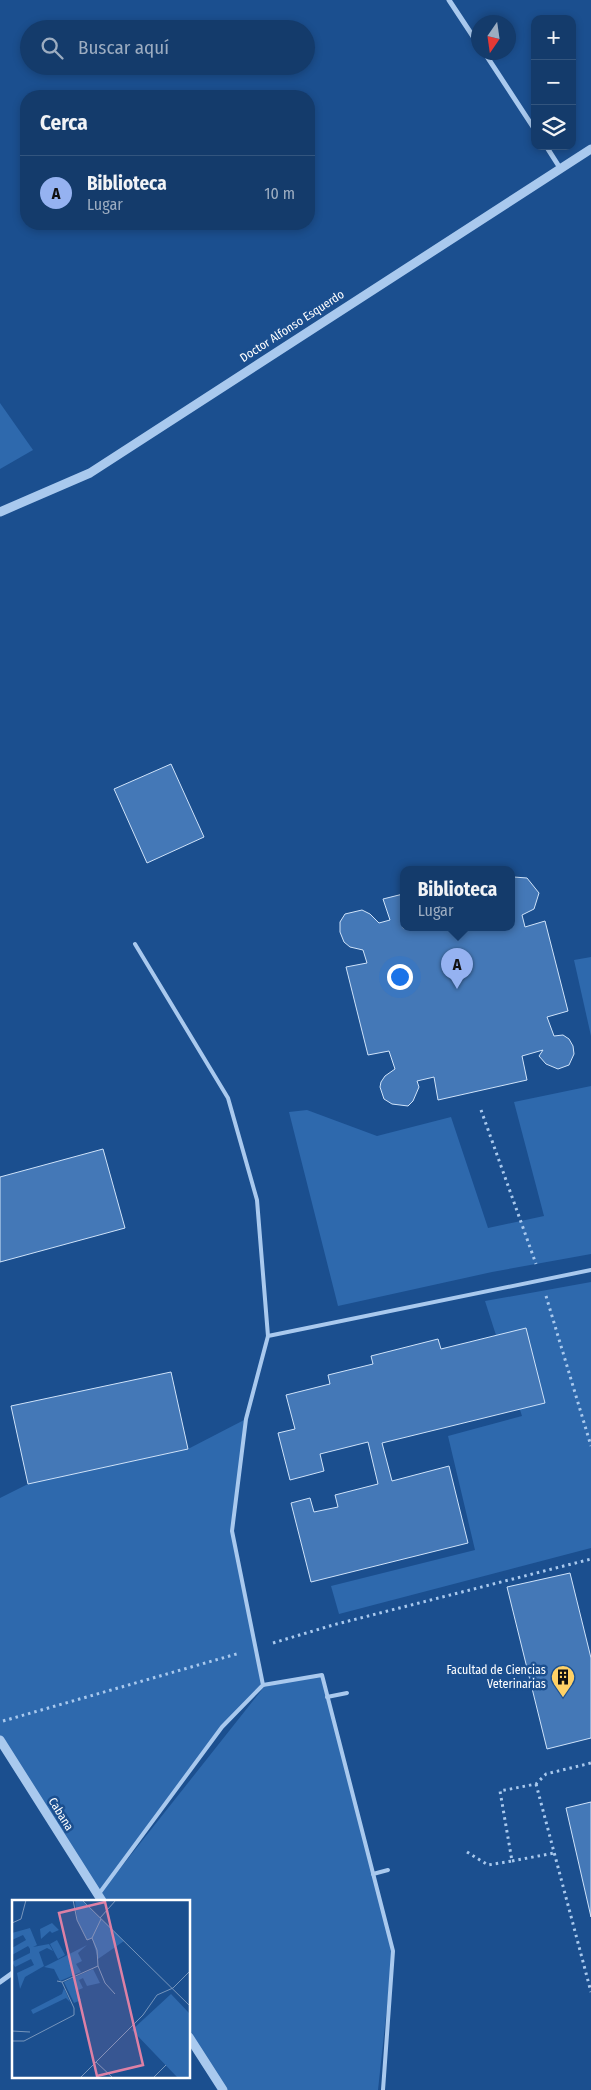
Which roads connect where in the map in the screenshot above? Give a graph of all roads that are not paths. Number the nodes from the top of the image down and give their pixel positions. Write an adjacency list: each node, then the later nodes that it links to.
1 (449, 0): 2 (street)
2 (471, 33)
3 (489, 60): 4 (street)
4 (531, 124)
5 (591, 149): 7 (street, Doctor Alfonso Esquerdo)
6 (549, 150): 7 (street)
7 (560, 168): 8 (street, Doctor Alfonso Esquerdo)
8 (0, 512)
9 (135, 944): 11 (lane)
10 (591, 1270): 11 (lane)
11 (268, 1336): 12 (lane)
12 (263, 1686): 14 (lane); 18 (lane)
13 (347, 1693): 14 (lane)
14 (328, 1697): 17 (lane)
15 (0, 1740): 18 (street, Cabana)
16 (388, 1870): 17 (lane)
17 (373, 1874): 23 (lane)
18 (100, 1898)
19 (12, 1973): 20 (street)
20 (0, 1982)
21 (190, 2039): 22 (street)
22 (223, 2090)
23 (383, 2090)

